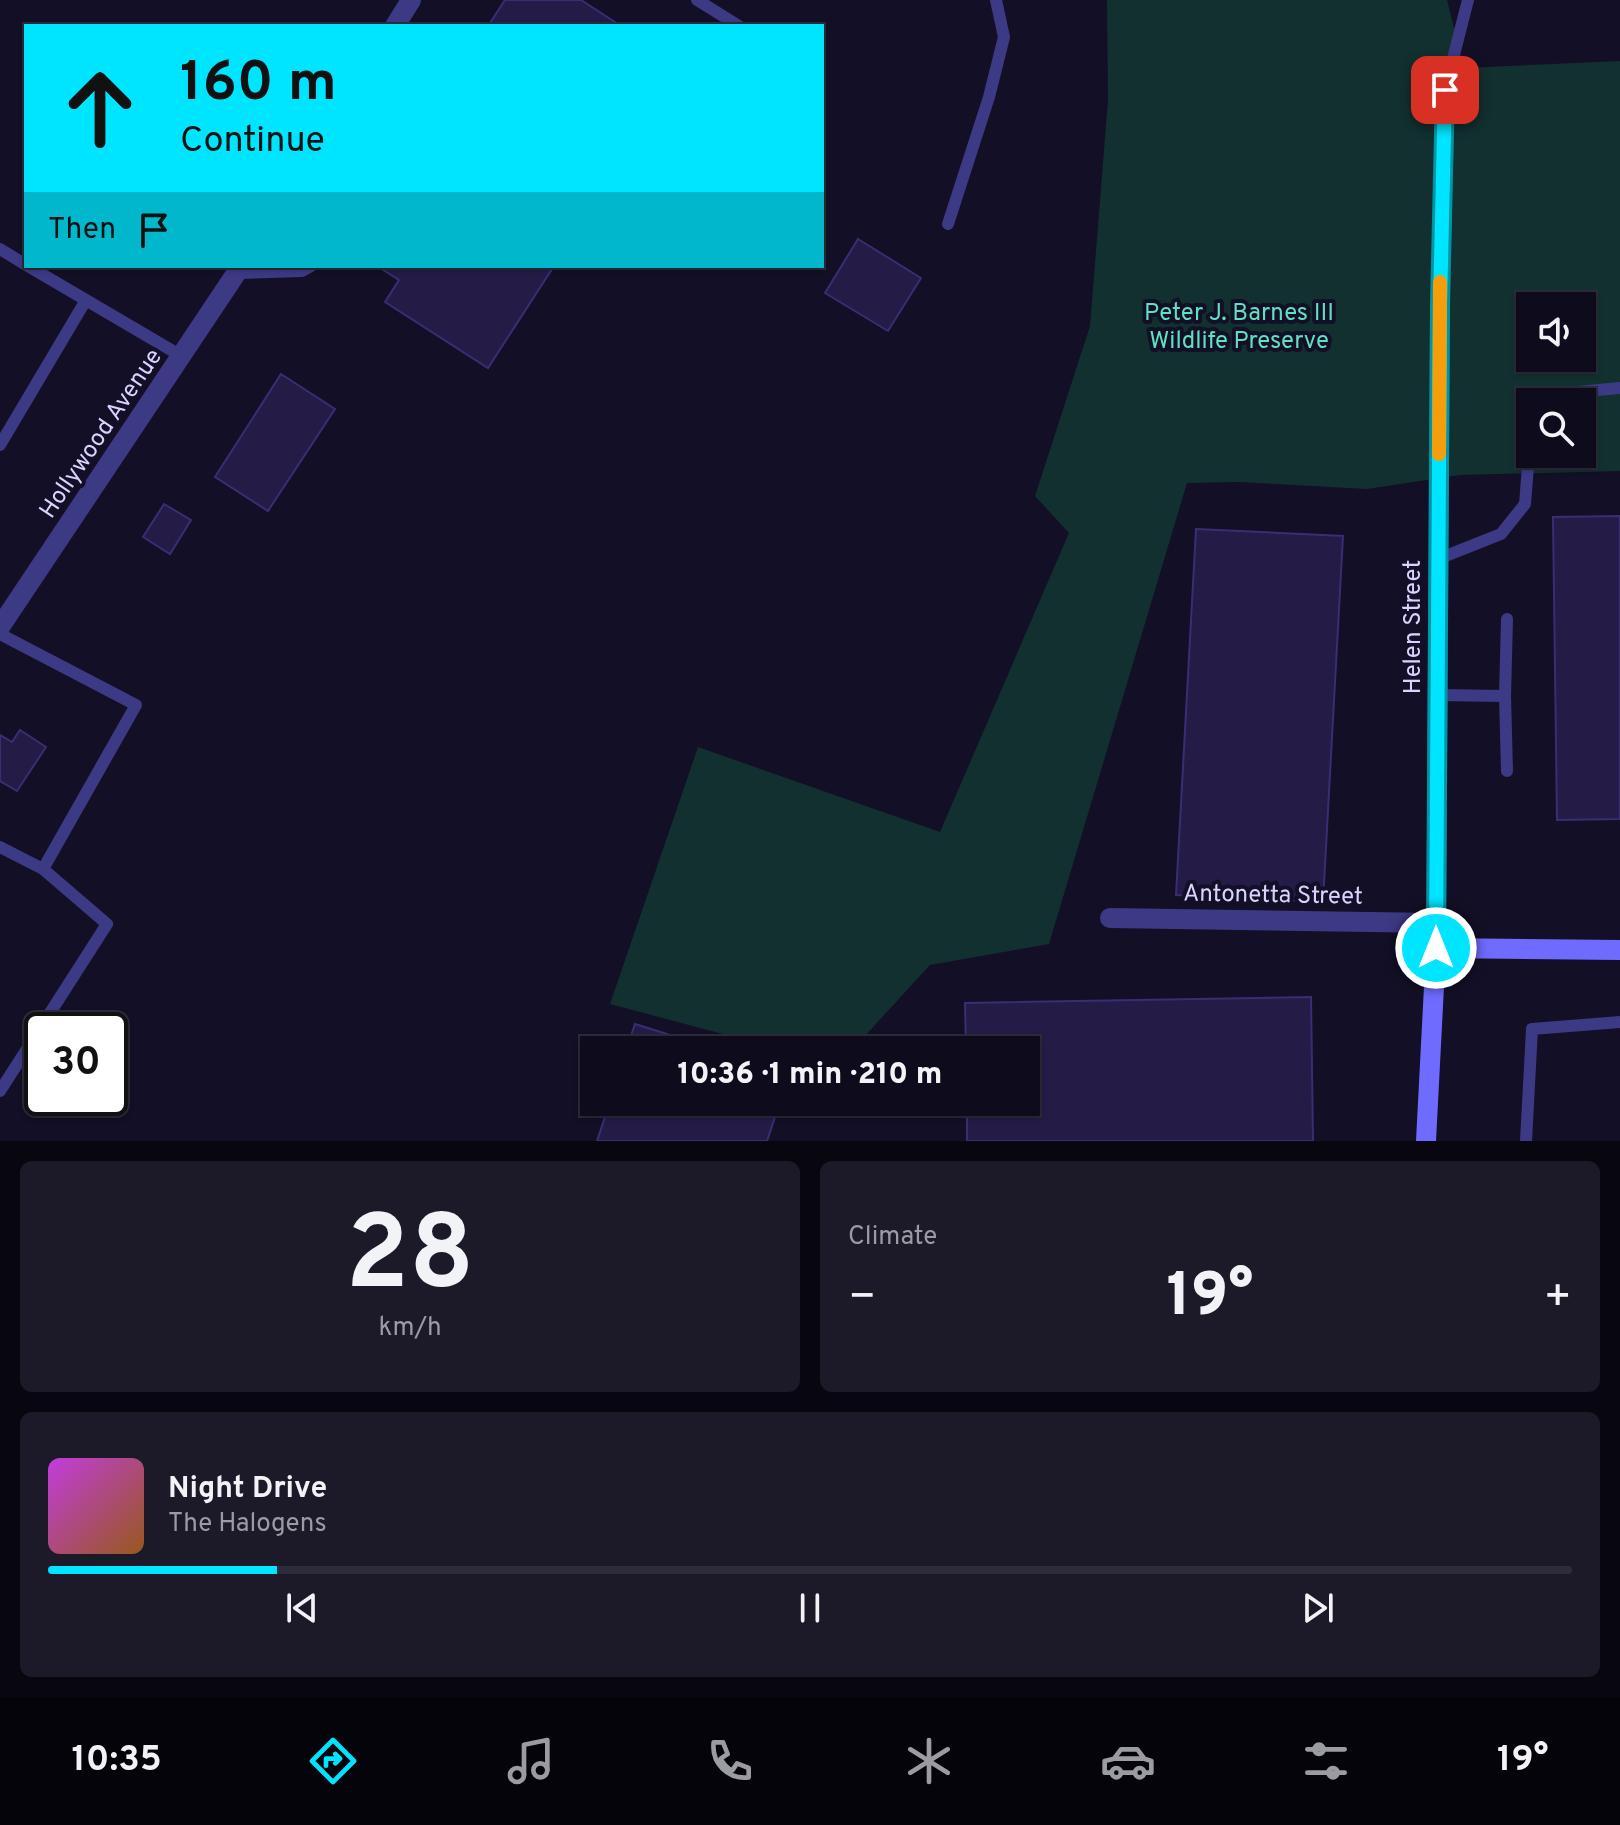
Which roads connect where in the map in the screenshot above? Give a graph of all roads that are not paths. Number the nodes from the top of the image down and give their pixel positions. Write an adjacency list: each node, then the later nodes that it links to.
1 (411, 0): 5 (street)
2 (697, 0): 6 (lane)
3 (996, 0): 7 (lane)
4 (1468, 0): 14 (lane)
5 (396, 24)
6 (736, 24)
7 (948, 224)
8 (0, 249): 9 (lane)
9 (24, 263)
10 (32, 268): 13 (lane)
11 (307, 268): 12 (lane)
12 (239, 270): 15 (street, Hollywood Avenue)
13 (86, 300): 15 (lane); 18 (lane)
14 (1440, 305): 20 (street, Helen Street)
15 (183, 357): 22 (street, Hollywood Avenue)
16 (1620, 388): 17 (lane)
17 (1596, 390)
18 (0, 445)
19 (1528, 468): 20 (lane)
20 (1438, 559): 24 (street, Helen Street)
21 (1507, 619): 25 (lane)
22 (0, 627)
23 (0, 634): 28 (lane)
24 (1437, 695): 25 (lane); 30 (street, Helen Street)
25 (1505, 696): 26 (lane)
26 (1507, 771)
27 (0, 847): 28 (lane)
28 (43, 869): 34 (lane)
29 (1110, 918): 30 (street, Antonetta Street)
30 (1436, 923): 31 (street, Helen Street)
31 (1436, 948): 32 (street); 35 (street)
32 (1620, 950)
33 (1620, 1022): 36 (lane)
34 (0, 1091)
35 (1426, 1141)
36 (1526, 1141)

